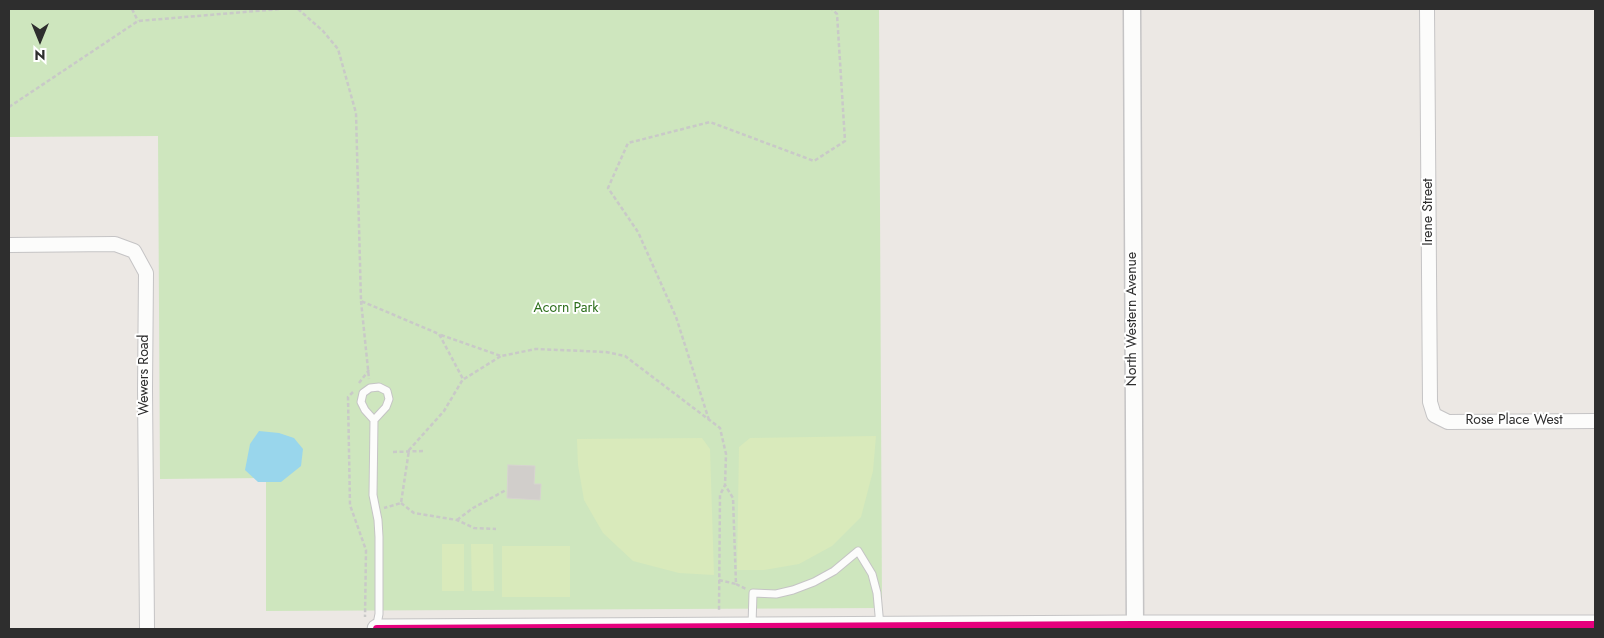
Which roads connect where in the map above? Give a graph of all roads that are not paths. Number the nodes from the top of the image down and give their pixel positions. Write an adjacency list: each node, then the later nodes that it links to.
1 (1132, 9): 10 (street, North Western Avenue)
2 (1427, 9): 4 (street, Irene Street)
3 (9, 245): 14 (street, Wewers Road)
4 (1434, 415): 6 (street, Rose Place West)
5 (374, 420): 5 (lane); 7 (lane)
6 (1595, 421)
7 (372, 625): 15 (main road)
8 (1595, 625): 13 (main road)
9 (880, 627): 11 (main road); 11 (lane); 12 (main road)
10 (1135, 627): 12 (main road); 13 (main road)
11 (748, 628): 15 (main road)
12 (939, 628)
13 (1382, 628)
14 (147, 629)
15 (551, 629)

